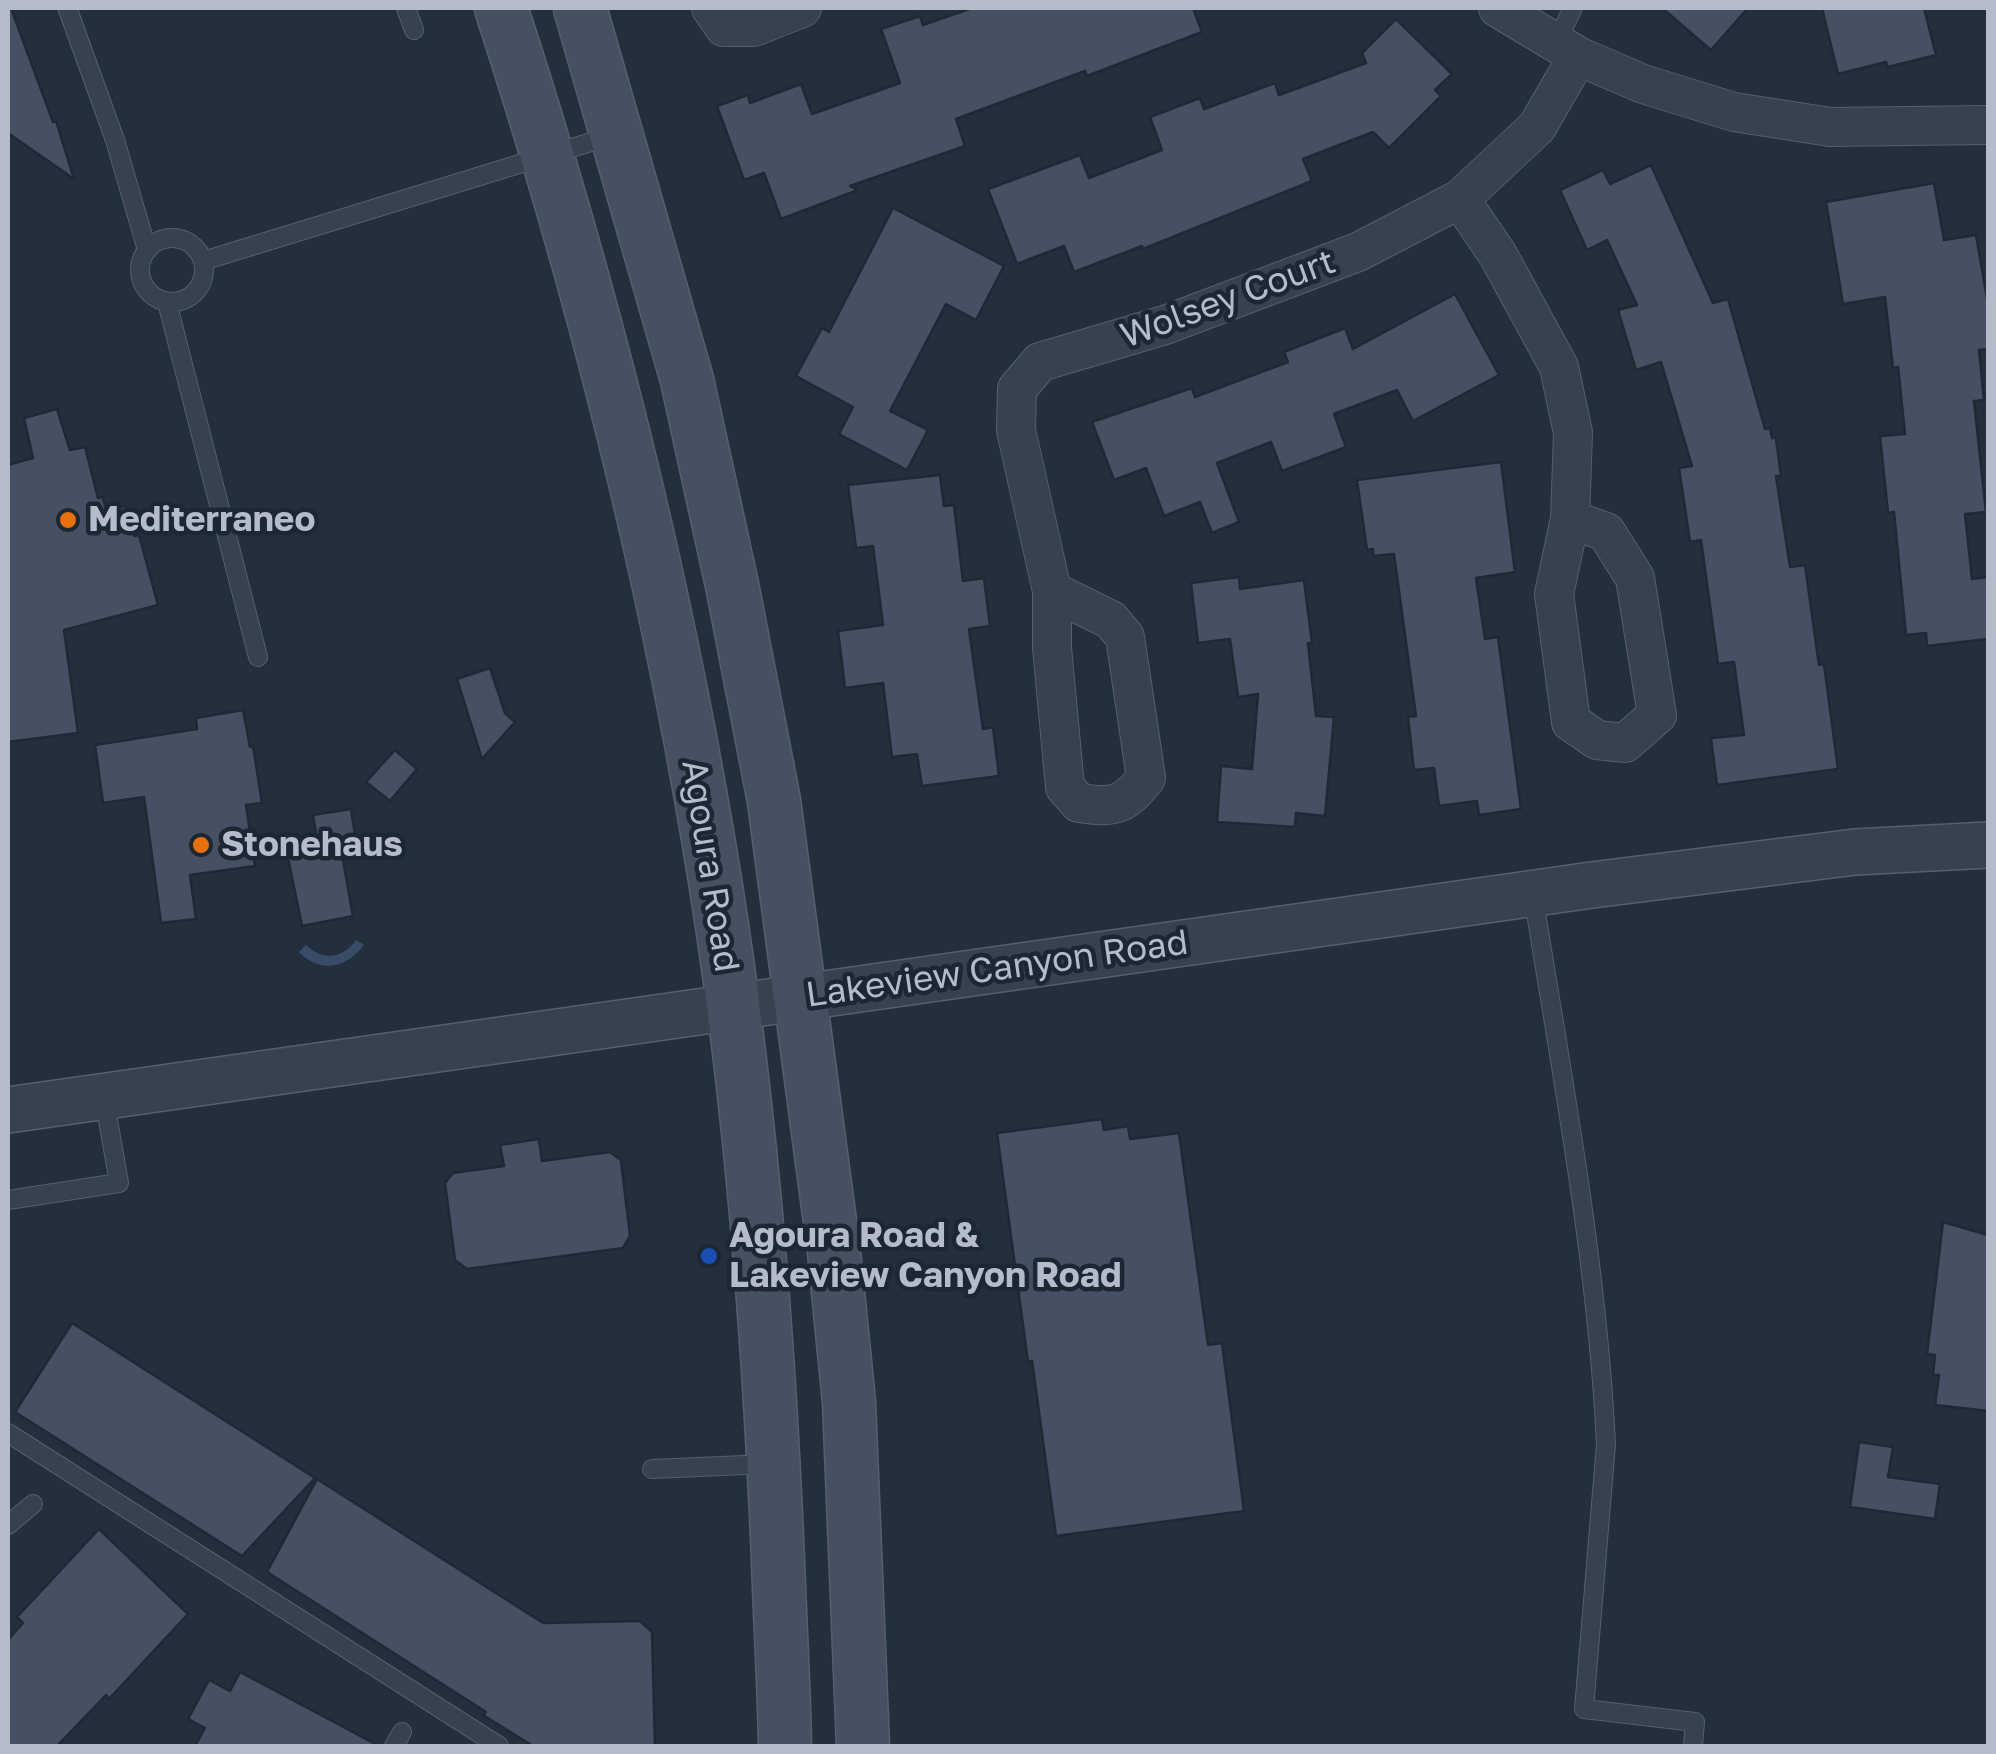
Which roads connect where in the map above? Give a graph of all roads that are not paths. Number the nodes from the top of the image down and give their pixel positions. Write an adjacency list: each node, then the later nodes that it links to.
1 (406, 8): 9 (lane)
2 (502, 8): 13 (main road, Agoura Road)
3 (580, 8): 12 (main road, Agoura Road)
4 (711, 8): 5 (street)
5 (802, 8)
6 (1498, 8): 10 (street)
7 (1573, 8): 10 (lane)
8 (68, 10): 15 (lane)
9 (414, 30)
10 (1567, 49): 11 (street); 14 (street, Wolsey Court)
11 (1988, 125)
12 (618, 134): 13 (lane); 23 (main road, Agoura Road)
13 (548, 155): 16 (lane); 24 (main road, Agoura Road)
14 (1460, 199): 18 (street); 19 (street, Wolsey Court)
15 (146, 250): 16 (lane); 17 (lane)
16 (203, 262): 17 (lane)
17 (167, 302): 20 (lane)
18 (1570, 519): 18 (street)
19 (1052, 591): 19 (street, Wolsey Court)
20 (258, 658)
21 (1988, 845): 22 (street, Lakeview Canyon Road)
22 (1533, 894): 23 (street, Lakeview Canyon Road); 36 (lane)
23 (802, 997): 24 (street, Lakeview Canyon Road); 35 (main road, Agoura Road)
24 (733, 1008): 25 (street, Lakeview Canyon Road); 29 (main road, Agoura Road)
25 (104, 1096): 26 (street, Lakeview Canyon Road); 27 (lane)
26 (8, 1110)
27 (8, 1200)
28 (8, 1433): 33 (lane)
29 (774, 1464): 30 (lane); 34 (main road, Agoura Road)
30 (652, 1469)
31 (33, 1504): 32 (lane)
32 (8, 1525)
33 (500, 1746)
34 (784, 1746)
35 (863, 1746)
36 (1693, 1746)

